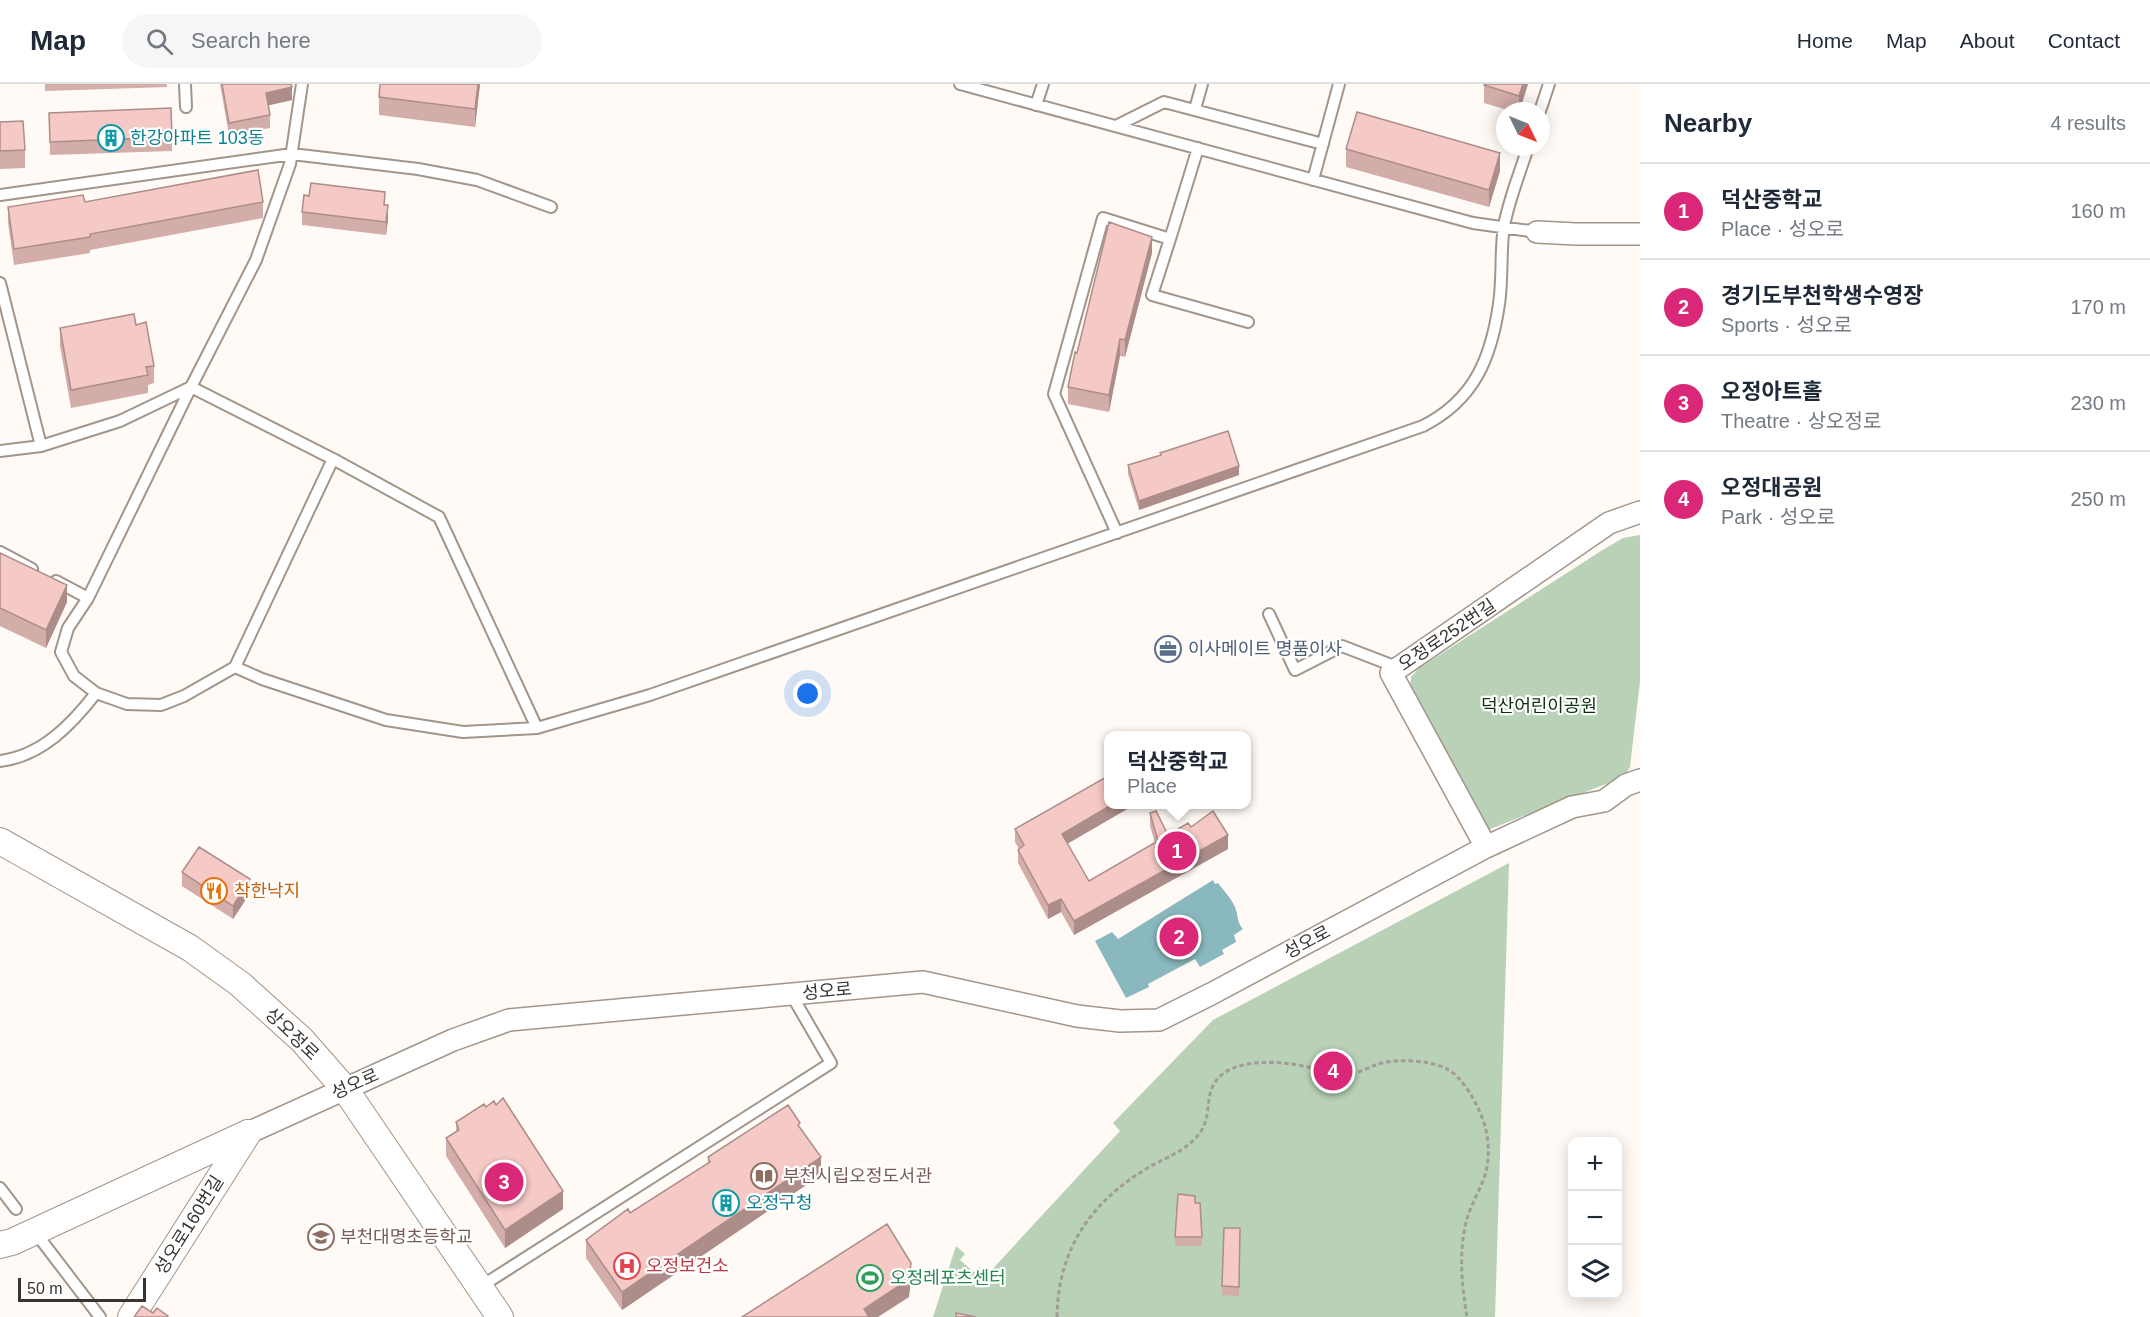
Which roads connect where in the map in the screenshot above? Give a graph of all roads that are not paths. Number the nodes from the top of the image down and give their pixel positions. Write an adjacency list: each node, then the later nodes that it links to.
1 (185, 84): 10 (lane)
2 (302, 84): 15 (lane)
3 (960, 84): 9 (lane)
4 (1042, 84): 9 (lane)
5 (1202, 84): 11 (lane)
6 (1339, 84): 13 (lane)
7 (1549, 84): 8 (lane)
8 (1543, 102)
9 (1036, 105): 12 (lane)
10 (186, 107)
11 (1195, 109): 12 (lane); 13 (lane)
12 (1116, 126): 14 (lane)
13 (1323, 144): 17 (lane)
14 (1198, 148): 17 (lane); 23 (lane)
15 (292, 154): 18 (lane); 19 (lane); 26 (lane)
16 (1525, 156): 20 (lane)
17 (1313, 180): 20 (lane)
18 (0, 195)
19 (551, 207)
20 (1504, 227): 21 (lane); 31 (lane)
21 (1537, 232): 22 (street)
22 (1640, 234)
23 (1170, 239): 25 (lane); 31 (lane)
24 (0, 283): 27 (lane)
25 (1248, 322)
26 (191, 387): 27 (lane); 29 (lane); 33 (lane)
27 (41, 446): 28 (lane)
28 (0, 451)
29 (333, 459): 35 (lane); 38 (lane)
30 (1640, 512): 36 (street, 오정로252번길)
31 (1117, 533): 38 (lane)
32 (0, 552): 33 (lane)
33 (88, 598): 37 (lane)
34 (1269, 614): 36 (lane)
35 (235, 667): 37 (lane); 38 (lane)
36 (1400, 668): 42 (street, 오정로252번길)
37 (96, 693): 39 (lane)
38 (537, 728)
39 (0, 761)
40 (1640, 780): 42 (street, 성오로)
41 (0, 841): 44 (street, 상오정로)
42 (1486, 847): 43 (street, 성오로)
43 (791, 994): 44 (street, 성오로); 50 (lane)
44 (345, 1089): 45 (street, 성오로); 50 (street, 상오정로)
45 (248, 1133): 48 (street, 성오로); 52 (street, 성오로160번길)
46 (0, 1188): 47 (lane)
47 (16, 1209)
48 (35, 1232): 49 (street, 성오로); 51 (lane)
49 (0, 1245)
50 (480, 1287): 53 (street, 상오정로)
51 (100, 1317)
52 (131, 1317)
53 (500, 1317)

